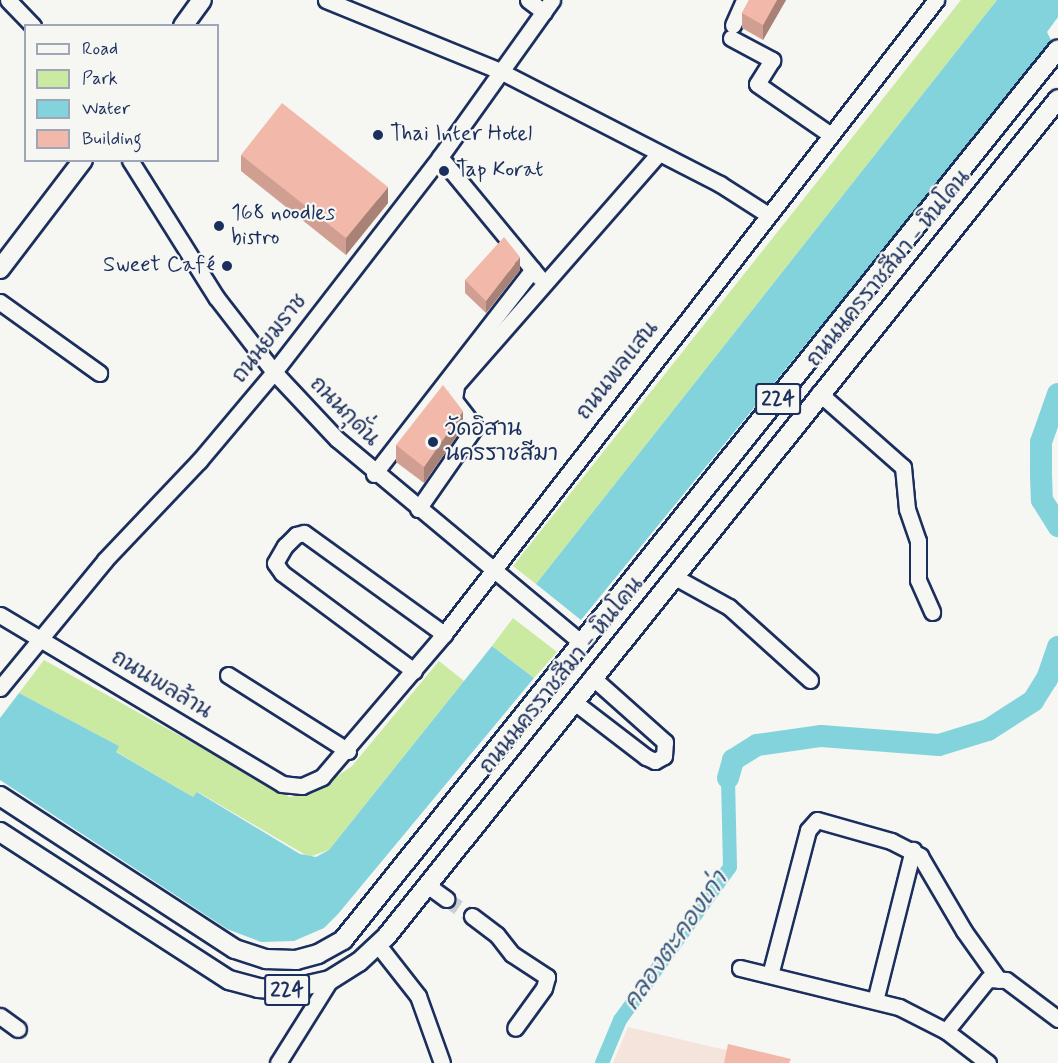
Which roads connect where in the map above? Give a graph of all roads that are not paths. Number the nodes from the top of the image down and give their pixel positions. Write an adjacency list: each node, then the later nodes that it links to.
1 (8, 0): 8 (street)
2 (202, 0): 9 (main road)
3 (326, 0): 11 (street)
4 (528, 0): 7 (street)
5 (744, 0): 13 (street)
6 (936, 0): 13 (street, ถนนพลแสน)
7 (548, 6): 11 (street, ถนนยมราช)
8 (31, 24)
9 (184, 24)
10 (1057, 52): 33 (main road, ถนนนครราชสีมา - หินโคน / 224)
11 (502, 72): 14 (street); 15 (street, ถนนยมราช)
12 (1056, 103): 24 (main road, ถนนนครราชสีมา - หินโคน / 224)
13 (831, 135): 18 (street, ถนนพลแสน)
14 (657, 154): 18 (street); 20 (street)
15 (440, 156): 20 (street); 22 (street, ถนนยมราช)
16 (81, 162): 19 (main road)
17 (131, 162): 22 (street, ถนนกุดั่น)
18 (767, 214): 27 (street, ถนนพลแสน)
19 (0, 269)
20 (538, 275): 25 (street); 26 (street)
21 (0, 302): 23 (street)
22 (274, 372): 25 (street, ถนนกุดั่น); 32 (street, ถนนยมราช)
23 (99, 374)
24 (819, 393): 28 (main road, ถนนนครราชสีมา - หินโคน / 224); 29 (street)
25 (374, 474): 26 (street, ถนนกุดั่น)
26 (418, 509): 27 (street, ถนนกุดั่น)
27 (493, 571): 31 (street, ถนนพลแสน); 33 (street, ถนนกุดั่น)
28 (673, 576): 34 (main road, ถนนนครราชสีมา - หินโคน / 224); 38 (street)
29 (932, 612)
30 (0, 615): 32 (street, ถนนพลล้าน)
31 (444, 634): 35 (street, ถนนพลแสน); 35 (street)
32 (39, 638): 39 (street, ถนนยมราช); 42 (street, ถนนพลล้าน)
33 (582, 643): 34 (main road); 43 (main road, ถนนนครราชสีมา - หินโคน / 224)
34 (605, 661): 37 (main road, ถนนนครราชสีมา - หินโคน / 224)
35 (414, 671): 41 (street, ถนนพลแสน)
36 (228, 675): 41 (street)
37 (592, 677): 40 (main road, ถนนนครราชสีมา - หินโคน / 224); 40 (street)
38 (810, 680)
39 (0, 688)
40 (573, 701): 46 (main road, ถนนนครราชสีมา - หินโคน / 224)
41 (348, 751): 42 (street, ถนนพลแสน)
42 (302, 786)
43 (0, 796)
44 (0, 832): 52 (main road, ถนนนครราชสีมา - หินโคน / 224)
45 (913, 850): 51 (street); 53 (street); 54 (street)
46 (427, 885): 47 (street); 49 (main road, ถนนนครราชสีมา - หินโคน / 224)
47 (446, 899)
48 (472, 916): 57 (street)
49 (378, 945): 52 (main road, ถนนนครราชสีมา - หินโคน / 224); 61 (street)
50 (740, 968): 51 (street)
51 (770, 975): 54 (street)
52 (330, 980): 60 (street)
53 (999, 980): 56 (street); 59 (street)
54 (875, 1001): 59 (street)
55 (0, 1016): 58 (street)
56 (1058, 1019)
57 (515, 1028)
58 (18, 1029)
59 (946, 1031): 62 (street)
60 (278, 1063)
61 (442, 1063)
62 (988, 1063)

